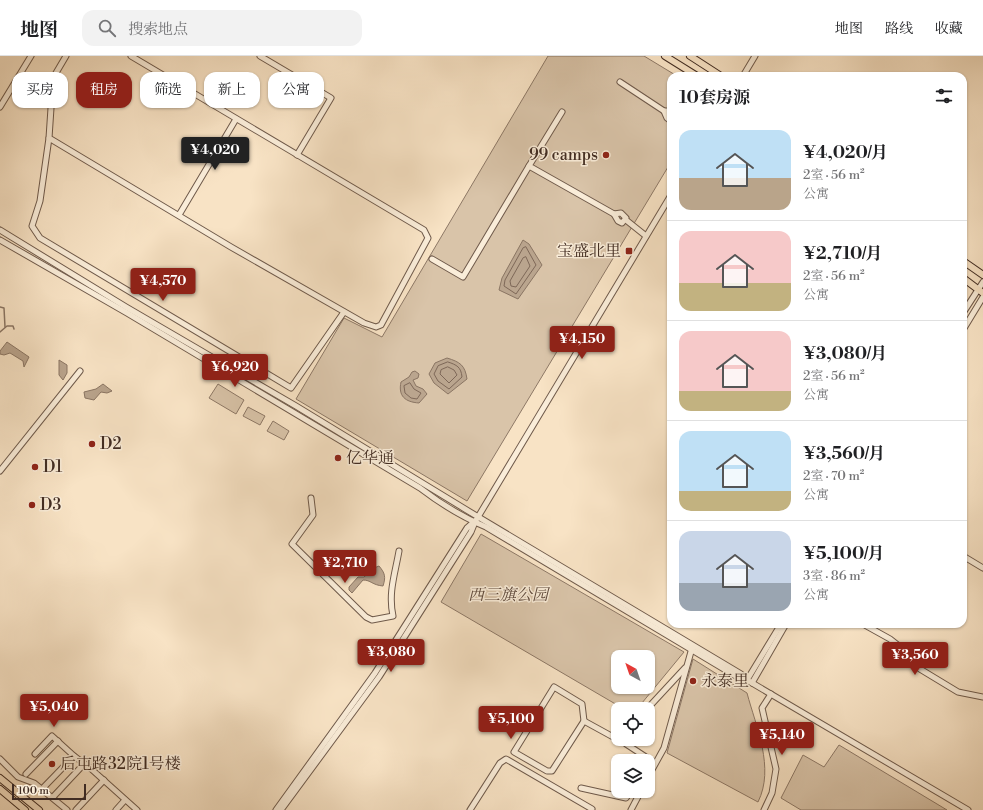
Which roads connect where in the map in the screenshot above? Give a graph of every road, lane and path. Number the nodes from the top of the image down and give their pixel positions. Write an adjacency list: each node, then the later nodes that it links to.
1 (31, 56): 12 (street)
2 (66, 56): 17 (street)
3 (132, 56): 16 (street)
4 (260, 56): 18 (street)
5 (665, 56): 8 (main road)
6 (690, 56): 9 (main road)
7 (755, 56): 10 (street)
8 (691, 72)
9 (715, 72)
10 (745, 72)
11 (620, 82): 13 (street)
12 (1, 105)
13 (664, 111): 15 (street)
14 (562, 112): 19 (street)
15 (667, 118)
16 (236, 119): 18 (street); 21 (street)
17 (49, 138): 21 (street); 33 (street)
18 (297, 155): 33 (street)
19 (529, 166): 23 (street); 25 (street)
20 (667, 202): 23 (street)
21 (179, 216): 33 (street)
22 (0, 230): 38 (street)
23 (646, 236): 38 (street)
24 (0, 240): 39 (street)
25 (432, 259)
26 (967, 264): 27 (main road)
27 (983, 275)
28 (967, 281): 30 (main road)
29 (983, 282): 30 (street)
30 (981, 291): 32 (street)
31 (983, 297): 34 (street)
32 (967, 308)
33 (344, 312)
34 (967, 323)
35 (80, 371): 36 (street)
36 (0, 471)
37 (311, 498): 40 (street)
38 (479, 517): 39 (street); 46 (street)
39 (475, 522): 46 (street); 77 (street); 78 (street)
40 (399, 551)
41 (967, 558): 42 (street)
42 (983, 568)
43 (778, 628): 46 (street)
44 (783, 628): 46 (street)
45 (870, 628): 48 (street)
46 (749, 682): 47 (street)
47 (771, 694): 81 (street); 82 (street)
48 (983, 697)
49 (654, 702): 59 (street)
50 (584, 720): 50 (street); 51 (street)
51 (611, 736)
52 (58, 741): 54 (street); 56 (street); 60 (street)
53 (629, 746): 55 (street)
54 (35, 754)
55 (641, 754)
56 (74, 756): 58 (street); 64 (street)
57 (0, 759): 64 (street)
58 (84, 764): 62 (street); 67 (street)
59 (655, 764)
60 (26, 774)
61 (0, 778): 72 (main road)
62 (104, 780): 69 (street); 74 (street)
63 (581, 788): 66 (street)
64 (42, 789): 67 (street)
65 (0, 790): 71 (main road)
66 (611, 795)
67 (53, 797): 73 (street)
68 (637, 798): 80 (street)
69 (125, 800): 75 (street); 76 (street)
70 (592, 809): 79 (street)
71 (25, 810)
72 (39, 810)
73 (67, 810)
74 (76, 810)
75 (116, 810)
76 (136, 810)
77 (276, 810)
78 (281, 810)
79 (470, 810)
80 (630, 810)
81 (764, 810)
82 (968, 810)

